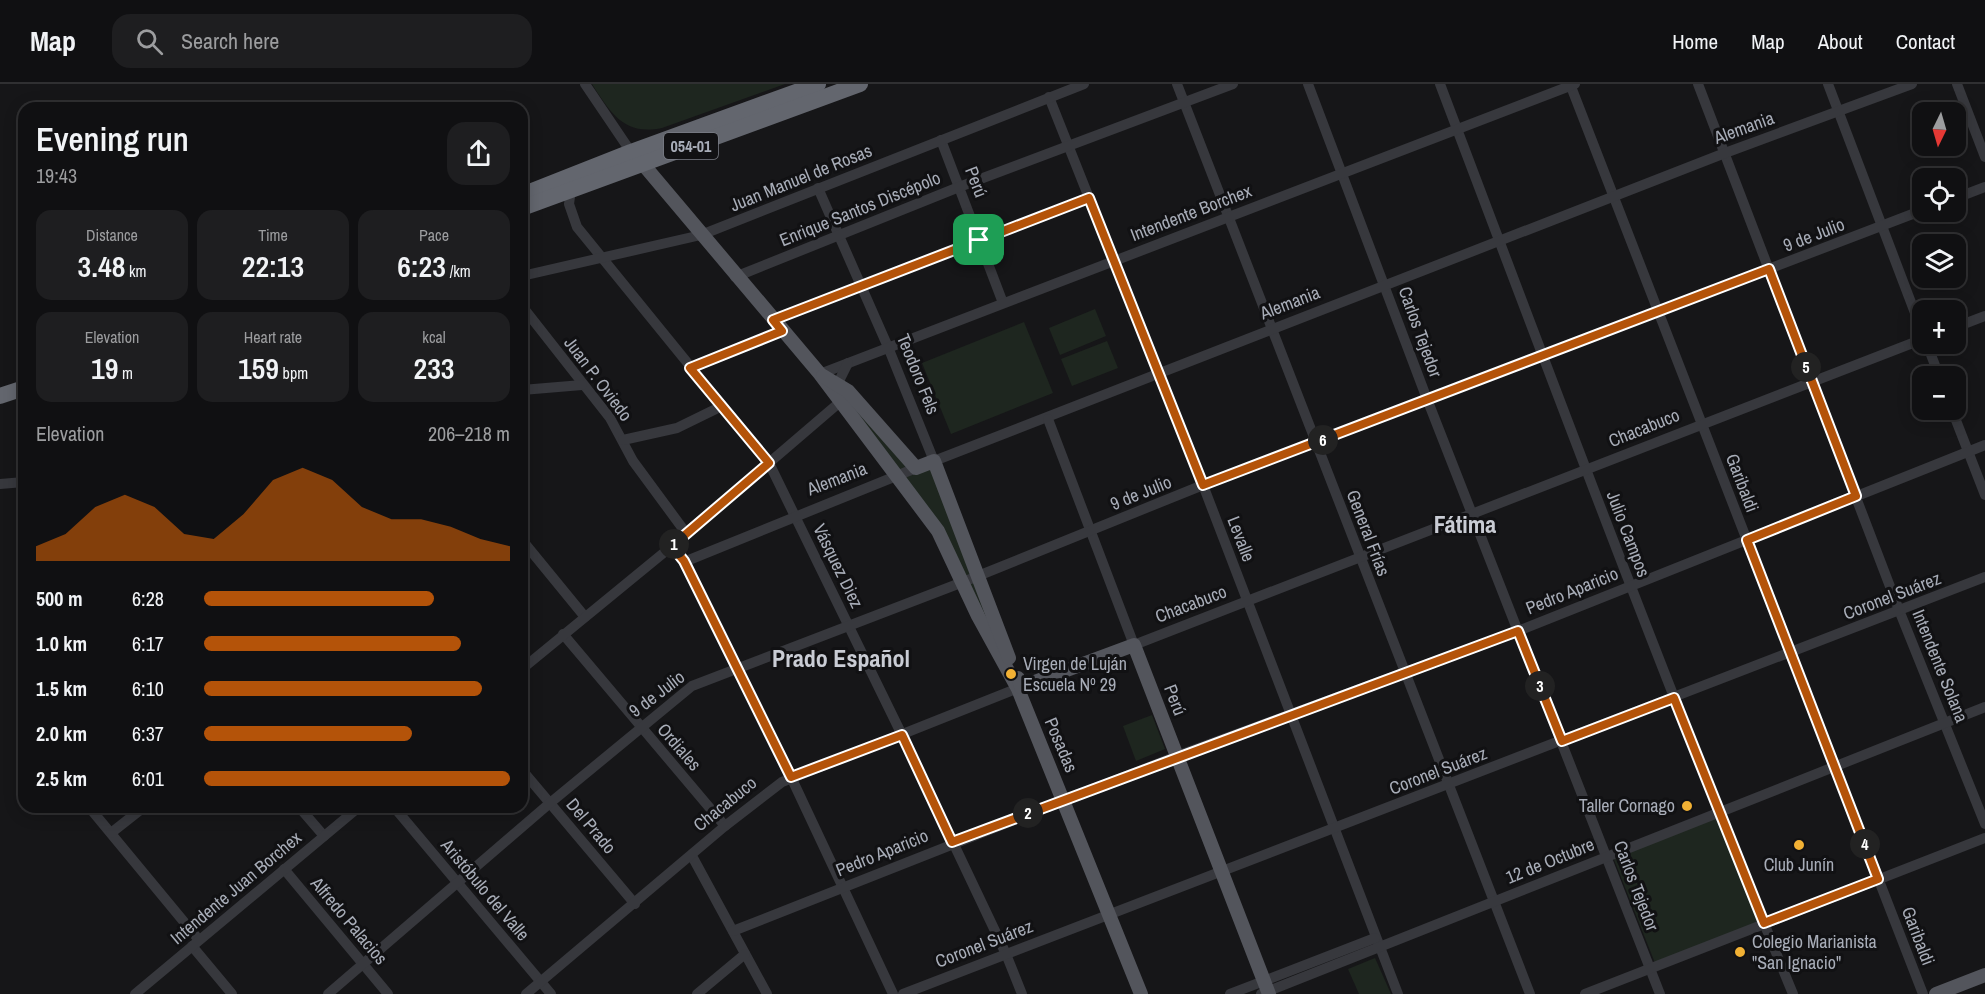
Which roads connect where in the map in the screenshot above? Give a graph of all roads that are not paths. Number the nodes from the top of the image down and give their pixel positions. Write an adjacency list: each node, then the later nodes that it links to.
1 (585, 84): 20 (street)
2 (818, 84): 20 (highway, 054-01)
3 (860, 84): 23 (highway, 054-01)
4 (1084, 84): 14 (street, Juan Manuel de Rosas)
5 (1177, 84): 15 (street, General Frías)
6 (1233, 84): 15 (street, Enrique Santos Discépolo)
7 (1308, 84): 24 (street, Carlos Tejedor)
8 (1440, 84): 17 (street, Julio Campos)
9 (1698, 84): 21 (street, Intendente Solana)
10 (1828, 84): 16 (street)
11 (1912, 84): 16 (street, Alemania)
12 (1957, 84): 22 (street)
13 (1571, 85): 17 (street, Intendente Borchex); 32 (street, Garibaldi)
14 (1049, 98): 18 (street, Juan Manuel de Rosas); 19 (street, Levalle)
15 (1184, 102): 19 (street, Enrique Santos Discépolo); 35 (street, General Frías)
16 (1839, 112): 21 (street, Alemania); 36 (street)
17 (1454, 128): 24 (street, Intendente Borchex); 40 (street, Julio Campos)
18 (941, 140): 25 (street, Perú); 27 (street, Juan Manuel de Rosas)
19 (1069, 147): 25 (street, Enrique Santos Discépolo); 31 (street, Levalle)
20 (630, 152): 23 (main road, Posadas); 29 (highway, 054-01)
21 (1725, 153): 32 (street, Alemania); 43 (street, Intendente Solana)
22 (1985, 157)
23 (644, 163): 28 (highway, 054-01); 37 (main road, Posadas)
24 (1342, 171): 35 (street, Intendente Borchex); 46 (street, Carlos Tejedor)
25 (959, 187): 38 (street, Enrique Santos Discépolo); 39 (street, Perú)
26 (1985, 187): 30 (street)
27 (818, 188): 37 (street, Juan Manuel de Rosas); 38 (street, Teodoro Fels)
28 (571, 189): 33 (highway, 054-01); 41 (street, Vásquez Diez)
29 (528, 193)
30 (1966, 194)
31 (1089, 198): 39 (street); 42 (street, Levalle)
32 (1614, 198): 40 (street, Alemania); 50 (street, Garibaldi)
33 (528, 206)
34 (1912, 214): 36 (street, 9 de Julio)
35 (1228, 216): 42 (street, Intendente Borchex); 55 (street, General Frías)
36 (1882, 226): 43 (street, 9 de Julio); 49 (street)
37 (701, 235): 41 (street, Juan Manuel de Rosas); 45 (main road, Posadas)
38 (837, 236): 45 (street, Enrique Santos Discépolo); 47 (street, Teodoro Fels)
39 (979, 240): 47 (street); 48 (street, Perú)
40 (1498, 242): 46 (street, Alemania); 58 (street, Julio Campos)
41 (602, 260): 44 (street, Juan Manuel de Rosas); 60 (street, Vásquez Diez)
42 (1113, 260): 48 (street, Intendente Borchex); 62 (street, Levalle)
43 (1769, 269): 50 (street, 9 de Julio); 63 (street, Intendente Solana)
44 (528, 275)
45 (735, 277): 54 (main road, Posadas)
46 (1385, 285): 55 (street, Alemania); 69 (street, Carlos Tejedor)
47 (860, 286): 54 (street); 57 (street, Teodoro Fels)
48 (1003, 303): 57 (street, Intendente Borchex)
49 (1912, 305)
50 (1658, 312): 58 (street, 9 de Julio); 74 (street, Garibaldi)
51 (528, 314): 64 (street, Juan P. Oviedo)
52 (1985, 316): 53 (street)
53 (1966, 323)
54 (777, 326): 60 (street); 61 (main road, Posadas)
55 (1272, 328): 62 (street, Alemania); 76 (street, General Frías)
56 (1912, 343): 63 (street, Chacabuco)
57 (888, 347): 59 (street, Intendente Borchex); 79 (street, Teodoro Fels)
58 (1541, 357): 69 (street, 9 de Julio); 82 (street, Julio Campos)
59 (848, 363): 61 (street, Intendente Borchex); 65 (street)
60 (690, 368): 71 (street, Vásquez Diez)
61 (820, 374): 65 (main road); 70 (main road, Posadas)
62 (1160, 375): 72 (street, Alemania); 86 (street, Levalle)
63 (1812, 382): 74 (street, Chacabuco); 88 (street, Intendente Solana)
64 (582, 385): 67 (street); 75 (street, Juan P. Oviedo)
65 (842, 385): 70 (street); 81 (main road)
66 (18, 390): 68 (highway)
67 (528, 390)
68 (0, 396)
69 (1427, 399): 76 (street, 9 de Julio); 90 (street, Carlos Tejedor)
70 (840, 402): 80 (street); 83 (main road, Posadas)
71 (722, 406): 75 (street); 80 (street, Vásquez Diez)
72 (1048, 419): 79 (street, Alemania); 91 (street, Perú)
73 (1956, 420): 78 (street)
74 (1702, 425): 82 (street, Chacabuco); 93 (street, Garibaldi)
75 (623, 440): 92 (street, Juan P. Oviedo)
76 (1316, 443): 86 (street, 9 de Julio); 96 (street, General Frías)
77 (1985, 445): 78 (street, Pedro Aparicio)
78 (1968, 451): 87 (street); 88 (street, Pedro Aparicio)
79 (934, 461): 81 (main road, Alemania); 98 (main road, Teodoro Fels)
80 (769, 463): 89 (street, Vásquez Diez); 92 (street)
81 (916, 468): 83 (street, Alemania)
82 (1586, 471): 90 (street, Chacabuco); 101 (street, Julio Campos)
83 (896, 476): 89 (street, Alemania); 100 (main road, Posadas)
84 (18, 482): 85 (street)
85 (0, 484)
86 (1203, 485): 91 (street, 9 de Julio); 102 (street, Levalle)
87 (1985, 495)
88 (1856, 496): 93 (street, Pedro Aparicio); 103 (street, Intendente Solana)
89 (795, 515): 97 (street, Alemania); 105 (street, Vásquez Diez)
90 (1472, 515): 96 (street, Chacabuco); 106 (street, Carlos Tejedor)
91 (1090, 531): 98 (street, 9 de Julio); 108 (street, Perú)
92 (686, 533): 94 (street)
93 (1747, 540): 101 (street, Pedro Aparicio); 109 (street, Garibaldi)
94 (672, 546): 97 (street); 104 (street)
95 (528, 547): 104 (street)
96 (1360, 558): 102 (street, Chacabuco); 112 (street, General Frías)
97 (684, 561): 111 (street)
98 (978, 576): 100 (street, 9 de Julio); 113 (main road, Posadas)
99 (1985, 577): 103 (street, Coronel Suárez)
100 (963, 582): 105 (street, 9 de Julio); 113 (main road, Posadas)
101 (1630, 586): 106 (street, Pedro Aparicio); 114 (street, Julio Campos)
102 (1247, 601): 108 (street, Chacabuco); 116 (street, Levalle)
103 (1899, 610): 109 (street, Coronel Suárez); 117 (street, Intendente Solana)
104 (585, 617): 107 (street)
105 (849, 626): 111 (street, 9 de Julio); 119 (street, Vásquez Diez)
106 (1518, 631): 112 (street, Pedro Aparicio); 120 (street, Carlos Tejedor)
107 (563, 634): 110 (street); 118 (street, Ordiales)
108 (1134, 645): 113 (main road, Chacabuco); 121 (main road, Perú)
109 (1790, 652): 114 (street, Coronel Suárez); 122 (street, Garibaldi)
110 (528, 664)
111 (734, 667): 118 (street, 9 de Julio); 124 (street)
112 (1404, 672): 116 (street, Pedro Aparicio); 125 (street, General Frías)
113 (1020, 688): 119 (street, Chacabuco); 126 (main road, Posadas)
114 (1674, 698): 120 (street, Coronel Suárez); 128 (street, Julio Campos)
115 (1985, 707): 117 (street, 12 de Octubre)
116 (1290, 714): 121 (street, Pedro Aparicio); 136 (street, Levalle)
117 (1945, 723): 122 (street, 12 de Octubre); 134 (street, Intendente Solana)
118 (640, 727): 127 (street, 9 de Julio); 135 (street, Ordiales)
119 (902, 735): 124 (street, Chacabuco); 140 (street, Vásquez Diez)
120 (1562, 741): 125 (street, Coronel Suárez); 142 (street, Carlos Tejedor)
121 (1177, 756): 126 (street, Pedro Aparicio); 144 (main road, Perú)
122 (1834, 766): 128 (street, 12 de Octubre); 145 (street, Garibaldi)
123 (528, 777): 127 (street, Del Prado)
124 (791, 777): 135 (street, Chacabuco); 147 (street)
125 (1448, 785): 136 (street, Coronel Suárez); 148 (street, General Frías)
126 (1064, 800): 140 (street, Pedro Aparicio); 150 (main road, Posadas)
127 (550, 802): 146 (street, 9 de Julio); 149 (street, Del Prado)
128 (1718, 812): 142 (street, 12 de Octubre); 151 (street, Julio Campos)
129 (94, 813): 137 (street)
130 (136, 813): 137 (street)
131 (304, 813): 138 (street)
132 (352, 813): 138 (street, Intendente Juan Borchex)
133 (399, 813): 146 (street, Aristóbulo del Valle)
134 (1985, 824)
135 (725, 825): 141 (street, Chacabuco)
136 (1333, 829): 144 (street, Coronel Suárez); 154 (street, Levalle)
137 (111, 833): 153 (street)
138 (324, 836): 143 (street, Intendente Juan Borchex)
139 (1985, 838): 145 (street)
140 (952, 842): 147 (street, Pedro Aparicio); 156 (street, Vásquez Diez)
141 (692, 856): 149 (street, Chacabuco); 152 (street)
142 (1607, 856): 148 (street, 12 de Octubre); 158 (street, Carlos Tejedor)
143 (284, 869): 153 (street, Intendente Juan Borchex); 157 (street, Alfredo Palacios)
144 (1222, 871): 150 (street, Coronel Suárez); 161 (main road, Perú)
145 (1878, 879): 151 (street); 180 (street, Garibaldi)
146 (459, 883): 157 (street, 9 de Julio); 160 (street, Aristóbulo del Valle)
147 (843, 886): 152 (street, Pedro Aparicio); 170 (street)
148 (1494, 902): 154 (street, 12 de Octubre); 176 (street, General Frías)
149 (635, 904): 160 (street, Chacabuco)
150 (1109, 914): 156 (street, Coronel Suárez); 173 (main road, Posadas)
151 (1764, 923): 158 (street); 179 (street, Julio Campos)
152 (733, 931): 155 (street)
153 (196, 943): 162 (street, Intendente Juan Borchex); 163 (street)
154 (1377, 943): 161 (street, 12 de Octubre); 175 (street, Levalle)
155 (745, 954): 168 (street); 169 (street)
156 (1006, 954): 171 (street, Coronel Suárez); 172 (street, Vásquez Diez)
157 (363, 964): 164 (street, 9 de Julio); 165 (street, Alfredo Palacios)
158 (1650, 968): 177 (street); 178 (street, Carlos Tejedor)
159 (1985, 975): 181 (main road)
160 (541, 982): 166 (street, Chacabuco); 167 (street, Aristóbulo del Valle)
161 (1266, 990): 174 (street, 12 de Octubre)
162 (135, 994)
163 (232, 994)
164 (328, 994)
165 (388, 994)
166 (526, 994)
167 (551, 994)
168 (697, 994)
169 (767, 994)
170 (893, 994)
171 (903, 994)
172 (1022, 994)
173 (1141, 994)
174 (1230, 994)
175 (1398, 994)
176 (1530, 994)
177 (1585, 994)
178 (1660, 994)
179 (1794, 994)
180 (1923, 994)
181 (1936, 994)

